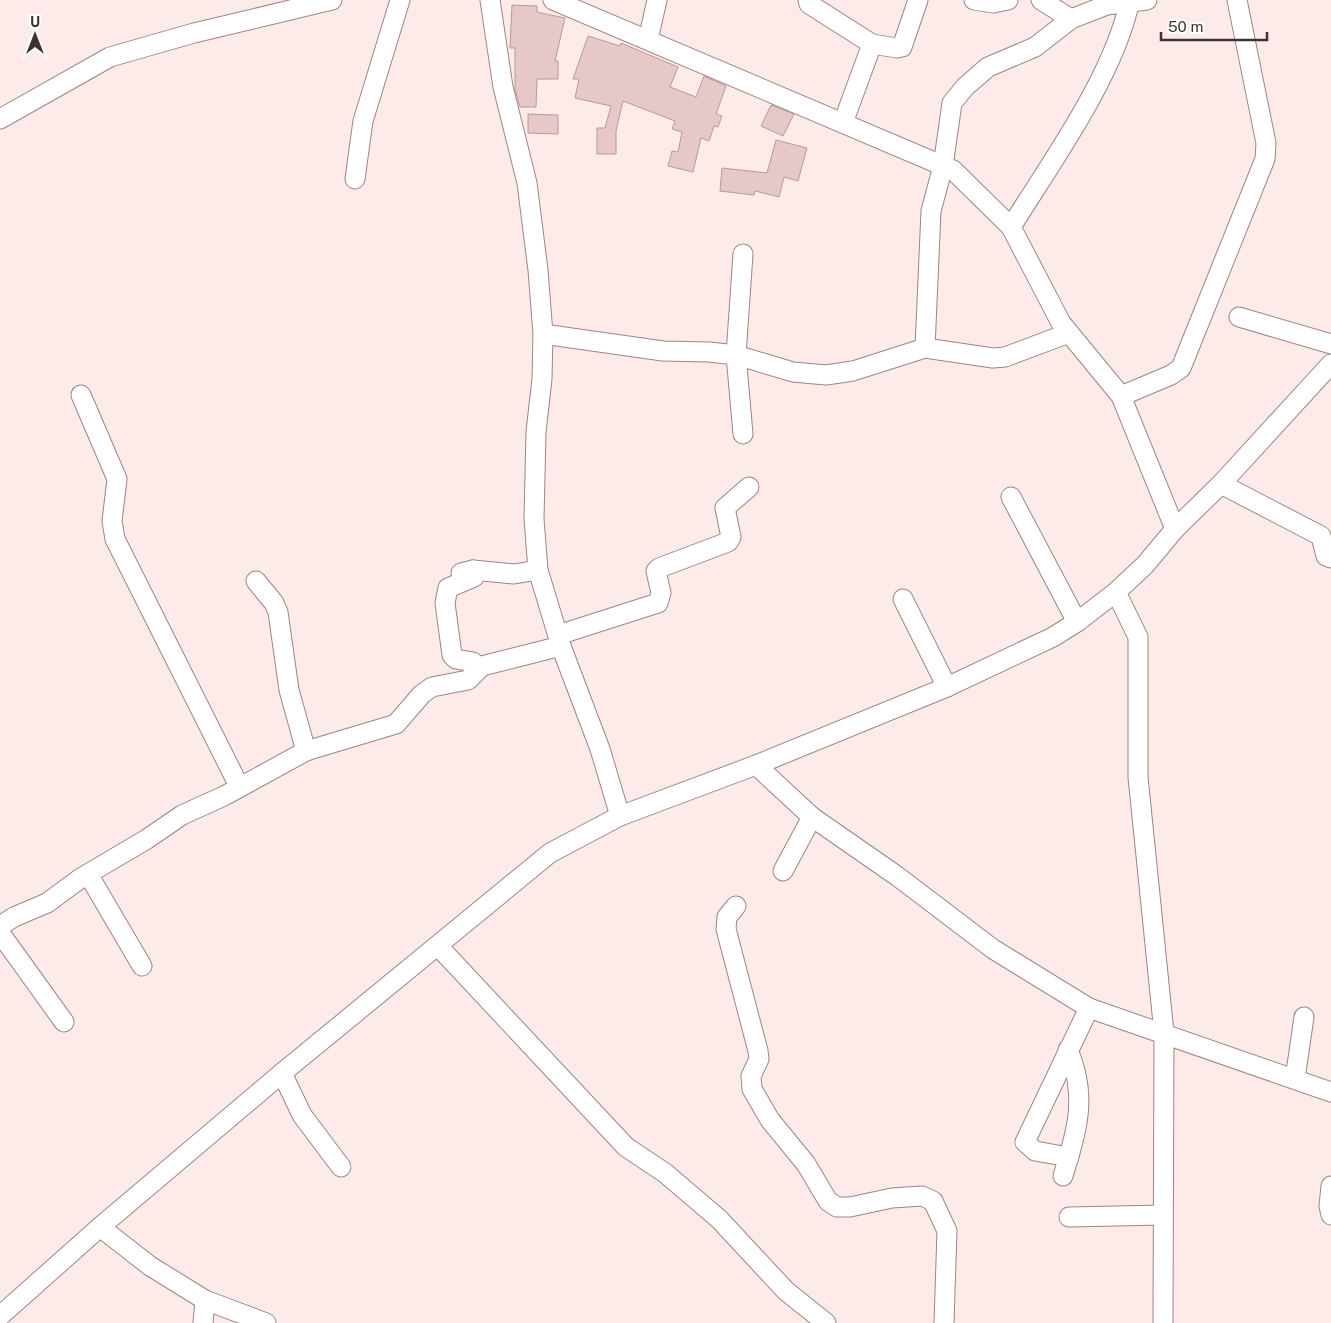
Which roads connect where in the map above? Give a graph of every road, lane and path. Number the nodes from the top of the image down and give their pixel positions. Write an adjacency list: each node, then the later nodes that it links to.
1 (332, 0): 16 (street)
2 (400, 0): 19 (street)
3 (490, 0): 24 (street)
4 (553, 0): 14 (street)
5 (657, 0): 14 (street)
6 (808, 0): 15 (street)
7 (918, 0): 15 (street)
8 (974, 0): 9 (street)
9 (1008, 0)
10 (1041, 0): 13 (street)
11 (1136, 0): 13 (street); 20 (street)
12 (1237, 0): 31 (street)
13 (1071, 18): 18 (street)
14 (648, 40): 17 (street)
15 (872, 44): 17 (street)
16 (0, 119)
17 (843, 123): 18 (street)
18 (943, 166): 20 (street); 26 (street)
19 (355, 179)
20 (1011, 227): 23 (street)
21 (743, 254): 27 (street)
22 (1239, 317): 25 (street)
23 (1069, 333): 26 (street); 31 (street)
24 (543, 334): 27 (street); 39 (street)
25 (1331, 344)
26 (925, 348): 27 (street)
27 (736, 356): 32 (street)
28 (1331, 364): 29 (street)
29 (1324, 382): 33 (street)
30 (81, 395): 50 (street)
31 (1121, 396): 36 (street)
32 (743, 434)
33 (1221, 484): 36 (street); 37 (street)
34 (749, 487): 45 (street)
35 (1011, 497): 44 (street)
36 (1175, 529): 42 (street)
37 (1331, 558)
38 (473, 570): 39 (street); 40 (street); 46 (street)
39 (538, 570): 45 (street)
40 (441, 578)
41 (256, 581): 48 (street)
42 (1116, 592): 44 (street); 63 (street)
43 (903, 599): 47 (street)
44 (1077, 622): 47 (street)
45 (560, 641): 46 (street); 51 (street)
46 (478, 668): 48 (street)
47 (947, 686): 49 (street)
48 (306, 751): 50 (street)
49 (756, 765): 51 (street); 52 (street)
50 (239, 786): 54 (street)
51 (620, 816): 58 (street)
52 (812, 817): 53 (street); 60 (street)
53 (783, 871)
54 (88, 874): 56 (street); 59 (street)
55 (736, 906): 81 (street)
56 (0, 926)
57 (0, 933): 62 (street)
58 (438, 946): 65 (street); 80 (street)
59 (142, 966)
60 (1089, 1008): 63 (street); 64 (street)
61 (1304, 1017): 66 (street)
62 (64, 1022)
63 (1164, 1033): 66 (street); 72 (street)
64 (1068, 1050): 68 (street); 68 (street)
65 (282, 1073): 69 (street); 75 (street)
66 (1295, 1079): 67 (street)
67 (1331, 1092)
68 (1069, 1157): 70 (street)
69 (340, 1167)
70 (1063, 1176)
71 (1331, 1186): 73 (street)
72 (1163, 1215): 74 (street); 82 (street)
73 (1331, 1215)
74 (1069, 1217)
75 (100, 1227): 76 (street); 77 (street)
76 (205, 1300): 78 (street); 79 (street)
77 (0, 1316)
78 (203, 1323)
79 (266, 1323)
80 (826, 1323)
81 (944, 1323)
82 (1163, 1323)

